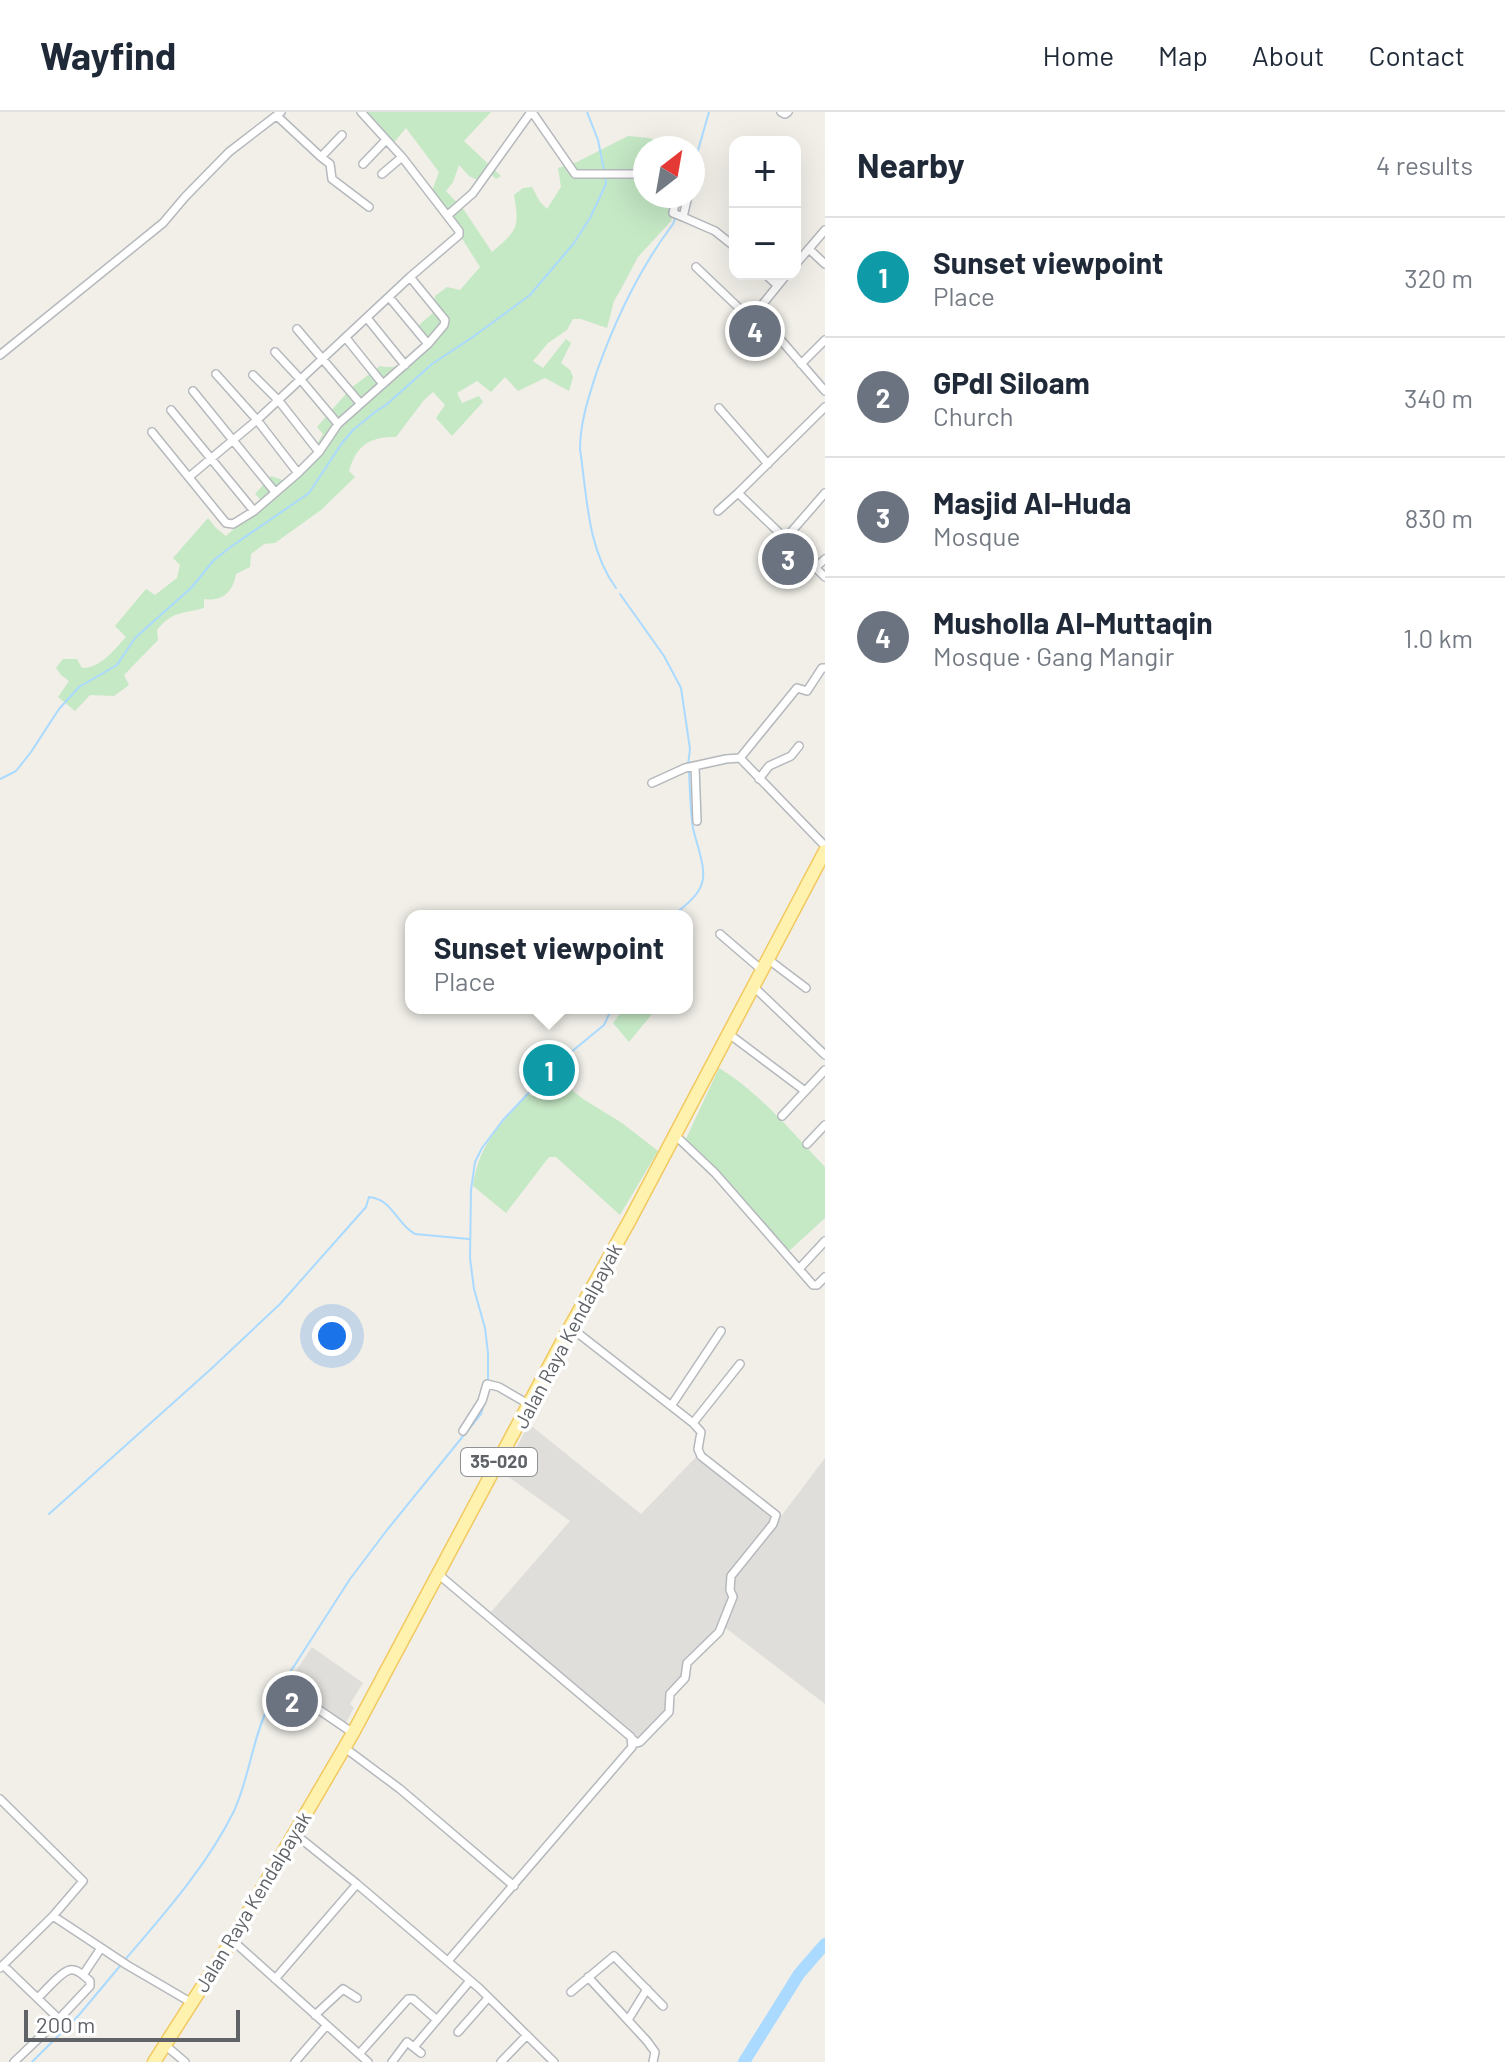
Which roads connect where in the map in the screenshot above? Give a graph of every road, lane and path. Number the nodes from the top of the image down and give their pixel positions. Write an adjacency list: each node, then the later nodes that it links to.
1 (361, 112): 7 (street)
2 (531, 112): 11 (street); 16 (street)
3 (781, 112): 4 (street)
4 (788, 112)
5 (279, 114): 8 (street); 36 (street)
6 (342, 135): 8 (street)
7 (386, 140): 9 (street); 10 (street)
8 (321, 157): 13 (street)
9 (402, 157): 12 (street); 16 (street)
10 (363, 164)
11 (633, 173)
12 (382, 174)
13 (369, 207)
14 (673, 208): 17 (street)
15 (682, 208): 17 (street)
16 (448, 215): 24 (street)
17 (678, 216): 19 (street)
18 (825, 230): 20 (street)
19 (729, 242)
20 (809, 249): 21 (street); 22 (street)
21 (801, 258)
22 (825, 264)
23 (696, 267): 29 (street)
24 (410, 277): 28 (street); 34 (street)
25 (772, 280): 27 (street)
26 (782, 280): 27 (street)
27 (777, 285): 29 (street)
28 (389, 297): 30 (street); 34 (street)
29 (758, 310): 38 (street)
30 (367, 318): 32 (street); 39 (street)
31 (297, 329): 37 (street)
32 (346, 338): 37 (street); 43 (street)
33 (825, 340): 38 (street)
34 (428, 344): 39 (street)
35 (275, 352): 42 (street)
36 (0, 355)
37 (323, 359): 42 (street); 47 (street)
38 (801, 364): 45 (street)
39 (405, 365): 43 (street)
40 (216, 374): 51 (street)
41 (253, 375): 46 (street)
42 (301, 380): 46 (street); 52 (street)
43 (382, 383): 47 (street)
44 (193, 391): 54 (street)
45 (825, 391)
46 (279, 401): 51 (street); 55 (street)
47 (360, 403): 52 (street)
48 (825, 407): 57 (street)
49 (719, 408): 57 (street)
50 (171, 410): 56 (street)
51 (257, 420): 54 (street); 58 (street)
52 (338, 424): 55 (street)
53 (152, 432): 59 (street)
54 (234, 439): 56 (street); 60 (street)
55 (319, 452): 58 (street)
56 (211, 458): 59 (street); 63 (street)
57 (768, 464): 61 (street)
58 (298, 473): 60 (street)
59 (189, 477): 63 (street)
60 (275, 492): 63 (street)
61 (738, 493): 64 (street); 65 (street)
62 (825, 493): 65 (street)
63 (254, 511)
64 (718, 511)
65 (785, 539): 67 (street)
66 (825, 559): 67 (street)
67 (815, 568): 68 (street)
68 (825, 577)
69 (825, 668): 71 (street)
70 (799, 746): 73 (street)
71 (740, 758): 72 (street); 73 (street)
72 (691, 767): 74 (street); 75 (street)
73 (759, 779): 76 (street)
74 (652, 783)
75 (697, 821)
76 (825, 849): 77 (main road, Jalan Raya Kendalpayak / 35-020)
77 (822, 867): 79 (main road, Jalan Raya Kendalpayak / 35-020)
78 (720, 934): 79 (street)
79 (766, 965): 80 (main road, Jalan Raya Kendalpayak / 35-020); 81 (street)
80 (754, 987): 82 (main road, Jalan Raya Kendalpayak / 35-020); 83 (street)
81 (806, 988)
82 (729, 1034): 85 (street); 88 (main road, Jalan Raya Kendalpayak / 35-020)
83 (825, 1055)
84 (825, 1070): 85 (street)
85 (805, 1091): 86 (street)
86 (782, 1116)
87 (825, 1125): 89 (street)
88 (675, 1135): 91 (street); 93 (main road, Jalan Raya Kendalpayak / 35-020)
89 (807, 1144)
90 (825, 1241): 91 (street)
91 (799, 1269): 92 (street)
92 (825, 1277)
93 (570, 1327): 96 (main road, Jalan Raya Kendalpayak / 35-020); 97 (street)
94 (721, 1331): 97 (street)
95 (740, 1364): 98 (street)
96 (530, 1405): 99 (street); 100 (main road, Jalan Raya Kendalpayak / 35-020)
97 (671, 1406): 98 (street)
98 (693, 1423): 103 (street)
99 (463, 1431)
100 (438, 1574): 102 (main road, Jalan Raya Kendalpayak / 35-020); 103 (street)
101 (284, 1686): 102 (street)
102 (353, 1733): 104 (main road, Jalan Raya Kendalpayak / 35-020)
103 (631, 1738): 108 (street)
104 (345, 1748): 106 (main road, Jalan Raya Kendalpayak / 35-020); 108 (street)
105 (0, 1799): 109 (street)
106 (295, 1834): 107 (street); 110 (main road, Jalan Raya Kendalpayak / 35-020)
107 (357, 1884): 112 (street); 116 (street)
108 (514, 1886): 112 (street)
109 (53, 1916): 111 (street); 113 (street)
110 (232, 1940): 116 (street); 123 (main road, Jalan Raya Kendalpayak / 35-020)
111 (101, 1948): 114 (street); 123 (street)
112 (448, 1961): 117 (street)
113 (2, 1967): 120 (street)
114 (83, 1975): 120 (street); 126 (street)
115 (588, 1977): 118 (street); 119 (street); 128 (street)
116 (275, 1979): 125 (street)
117 (469, 1982): 122 (street); 127 (street)
118 (647, 1989): 124 (street); 128 (street)
119 (571, 1992)
120 (38, 1998): 126 (street)
121 (357, 1998): 125 (street)
122 (488, 1998): 130 (street); 131 (street)
123 (192, 2003): 132 (main road, Jalan Raya Kendalpayak / 35-020)
124 (663, 2006)
125 (315, 2015): 129 (street)
126 (59, 2019): 134 (street)
127 (437, 2020): 133 (street); 139 (street)
128 (628, 2020): 142 (street)
129 (326, 2026): 133 (street); 137 (street)
130 (458, 2032)
131 (527, 2035): 140 (street); 141 (street)
132 (165, 2045): 135 (main road, Jalan Raya Kendalpayak / 35-020); 136 (street)
133 (359, 2054): 138 (street)
134 (14, 2062)
135 (154, 2062)
136 (185, 2062)
137 (295, 2062)
138 (368, 2062)
139 (392, 2062)
140 (501, 2062)
141 (554, 2062)
142 (653, 2062)

